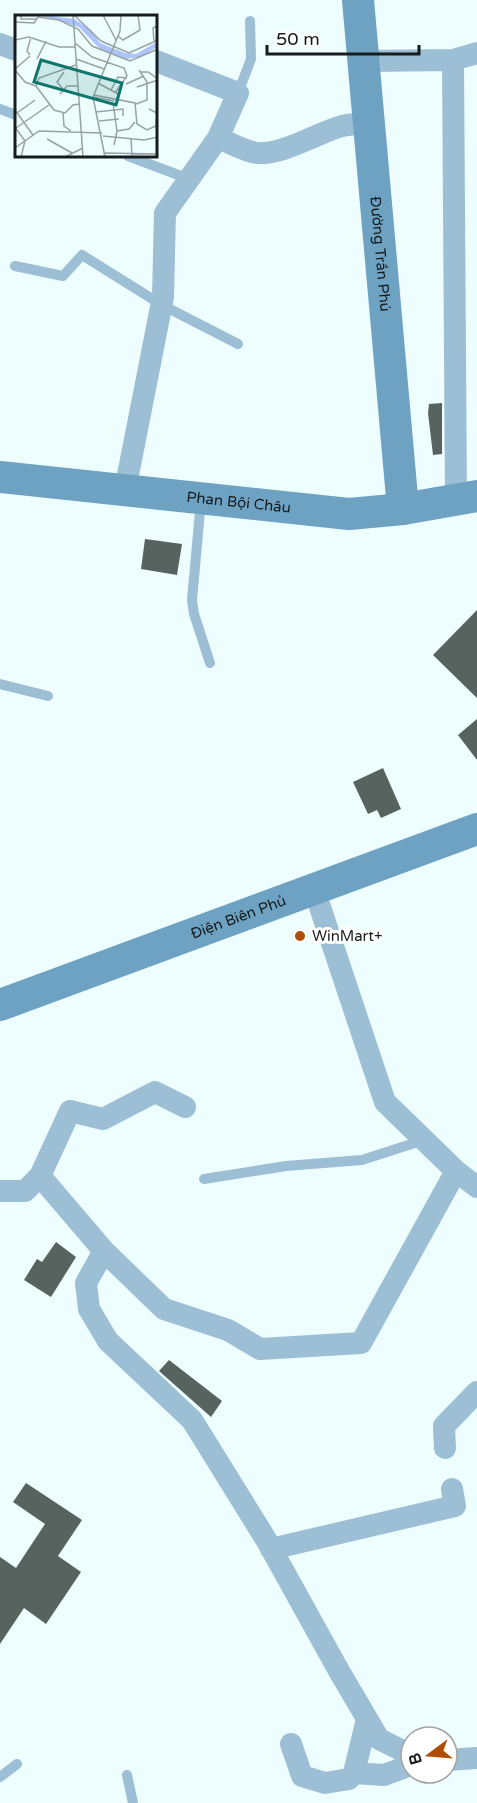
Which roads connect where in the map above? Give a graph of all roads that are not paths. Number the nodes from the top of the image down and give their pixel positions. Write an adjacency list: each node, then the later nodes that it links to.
1 (358, 0): 7 (street, Đường Trần Phú)
2 (250, 21): 9 (lane)
3 (0, 44): 4 (street)
4 (15, 50)
5 (477, 53): 6 (street)
6 (453, 60): 7 (street); 21 (street)
7 (364, 61): 12 (street, Đường Trần Phú)
8 (158, 62): 9 (street)
9 (238, 93): 13 (street)
10 (0, 109): 11 (lane)
11 (15, 115)
12 (369, 123): 13 (street); 23 (street, Đường Trần Phú)
13 (218, 138): 15 (street)
14 (133, 158): 15 (lane)
15 (190, 179): 17 (street)
16 (15, 266): 17 (lane)
17 (162, 305): 18 (lane); 20 (street)
18 (238, 344)
19 (0, 477): 20 (street, Phan Bội Châu)
20 (125, 490): 22 (street, Phan Bội Châu)
21 (466, 498): 23 (street, Phan Bội Châu)
22 (201, 499): 23 (street, Phan Bội Châu); 24 (lane)
23 (403, 509)
24 (210, 663)
25 (0, 684): 26 (lane)
26 (48, 696)
27 (477, 830): 28 (street, Điện Biên Phủ)
28 (314, 889): 29 (street, Điện Biên Phủ); 31 (street)
29 (0, 1005)
30 (185, 1107): 33 (street)
31 (424, 1140): 32 (street); 34 (lane)
32 (456, 1171): 35 (street); 37 (street)
33 (40, 1176): 36 (street); 37 (street)
34 (204, 1179)
35 (477, 1187)
36 (0, 1191)
37 (104, 1251): 41 (street)
38 (477, 1392): 39 (street)
39 (445, 1448)
40 (452, 1489): 41 (street)
41 (271, 1549): 42 (street)
42 (367, 1719): 44 (street); 49 (street)
43 (291, 1744): 49 (street)
44 (399, 1749)
45 (477, 1758): 46 (street)
46 (459, 1759)
47 (17, 1764): 51 (lane)
48 (399, 1769): 49 (street)
49 (354, 1773)
50 (127, 1775): 52 (lane)
51 (0, 1777)
52 (133, 1803)

